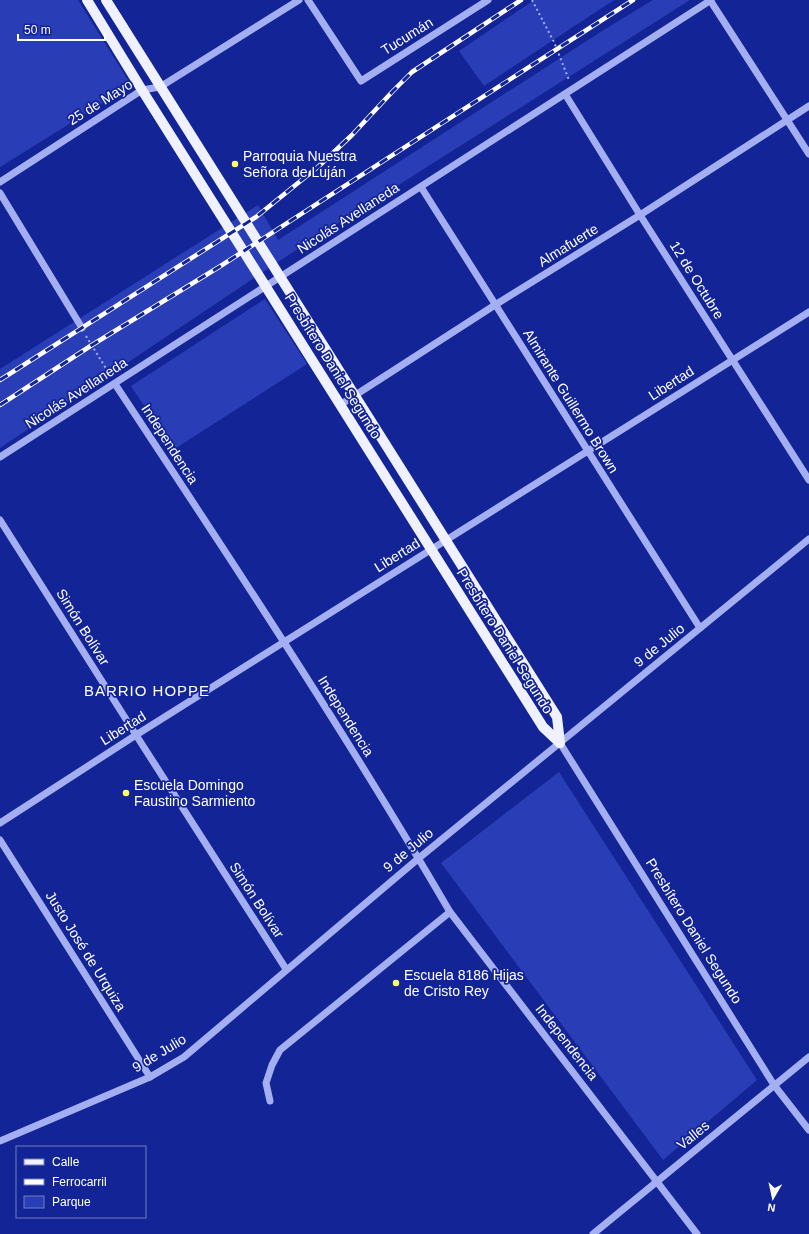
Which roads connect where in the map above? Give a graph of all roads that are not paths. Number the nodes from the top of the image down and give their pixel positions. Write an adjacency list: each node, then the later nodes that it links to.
1 (87, 0): 8 (main road, Presbítero Daniel Segundo)
2 (106, 0): 7 (main road, Presbítero Daniel Segundo)
3 (299, 0): 7 (street, 25 de Mayo)
4 (308, 0): 5 (street, Tucumán)
5 (488, 0)
6 (710, 0): 9 (street, Nicolás Avellaneda); 11 (street)
7 (160, 87): 8 (street, 25 de Mayo); 17 (main road, Presbítero Daniel Segundo)
8 (142, 90): 13 (street, 25 de Mayo); 18 (main road, Presbítero Daniel Segundo)
9 (566, 94): 14 (street, Nicolás Avellaneda); 16 (street, 12 de Octubre)
10 (809, 106): 11 (street, Almafuerte)
11 (787, 120): 12 (street); 16 (street, Almafuerte)
12 (809, 154)
13 (0, 182)
14 (421, 187): 17 (street, Nicolás Avellaneda); 19 (street, Almirante Guillermo Brown)
15 (0, 193): 21 (street)
16 (640, 215): 19 (street, Almafuerte); 22 (street, 12 de Octubre)
17 (280, 277): 18 (street, Nicolás Avellaneda); 24 (main road, Presbítero Daniel Segundo)
18 (266, 286): 23 (street, Nicolás Avellaneda); 25 (main road, Presbítero Daniel Segundo)
19 (495, 305): 24 (street, Almafuerte); 26 (street, Almirante Guillermo Brown)
20 (809, 312): 22 (street, Libertad)
21 (82, 328)
22 (732, 359): 26 (street, Libertad); 28 (street, 12 de Octubre)
23 (115, 384): 27 (street, Nicolás Avellaneda); 34 (street, Independencia)
24 (354, 396): 25 (street, Almafuerte); 31 (main road, Presbítero Daniel Segundo)
25 (340, 405): 32 (main road, Presbítero Daniel Segundo)
26 (588, 451): 31 (street, Libertad); 33 (street, Almirante Guillermo Brown)
27 (0, 457)
28 (809, 480)
29 (0, 520): 35 (street, Simón Bolívar)
30 (809, 539): 33 (street, 9 de Julio)
31 (445, 540): 32 (street, Libertad); 36 (main road, Presbítero Daniel Segundo)
32 (431, 549): 34 (street, Libertad); 36 (main road, Presbítero Daniel Segundo)
33 (700, 628): 36 (street, 9 de Julio)
34 (285, 642): 35 (street, Libertad); 39 (street, Independencia)
35 (136, 735): 37 (street, Libertad); 41 (street, Simón Bolívar)
36 (560, 743): 39 (street, 9 de Julio); 44 (street, Presbítero Daniel Segundo)
37 (0, 823)
38 (0, 840): 43 (street, Justo José de Urquiza)
39 (419, 858): 40 (street, Independencia); 41 (street, 9 de Julio)
40 (450, 912): 45 (street); 48 (street, Independencia)
41 (286, 969): 43 (street, 9 de Julio)
42 (809, 1057): 44 (street, Valles)
43 (150, 1077): 47 (street, 9 de Julio)
44 (774, 1086): 46 (street, Presbítero Daniel Segundo); 48 (street, Valles)
45 (270, 1101)
46 (809, 1130)
47 (0, 1141)
48 (657, 1181): 49 (street, Valles); 50 (street, Independencia)
49 (593, 1234)
50 (697, 1234)

